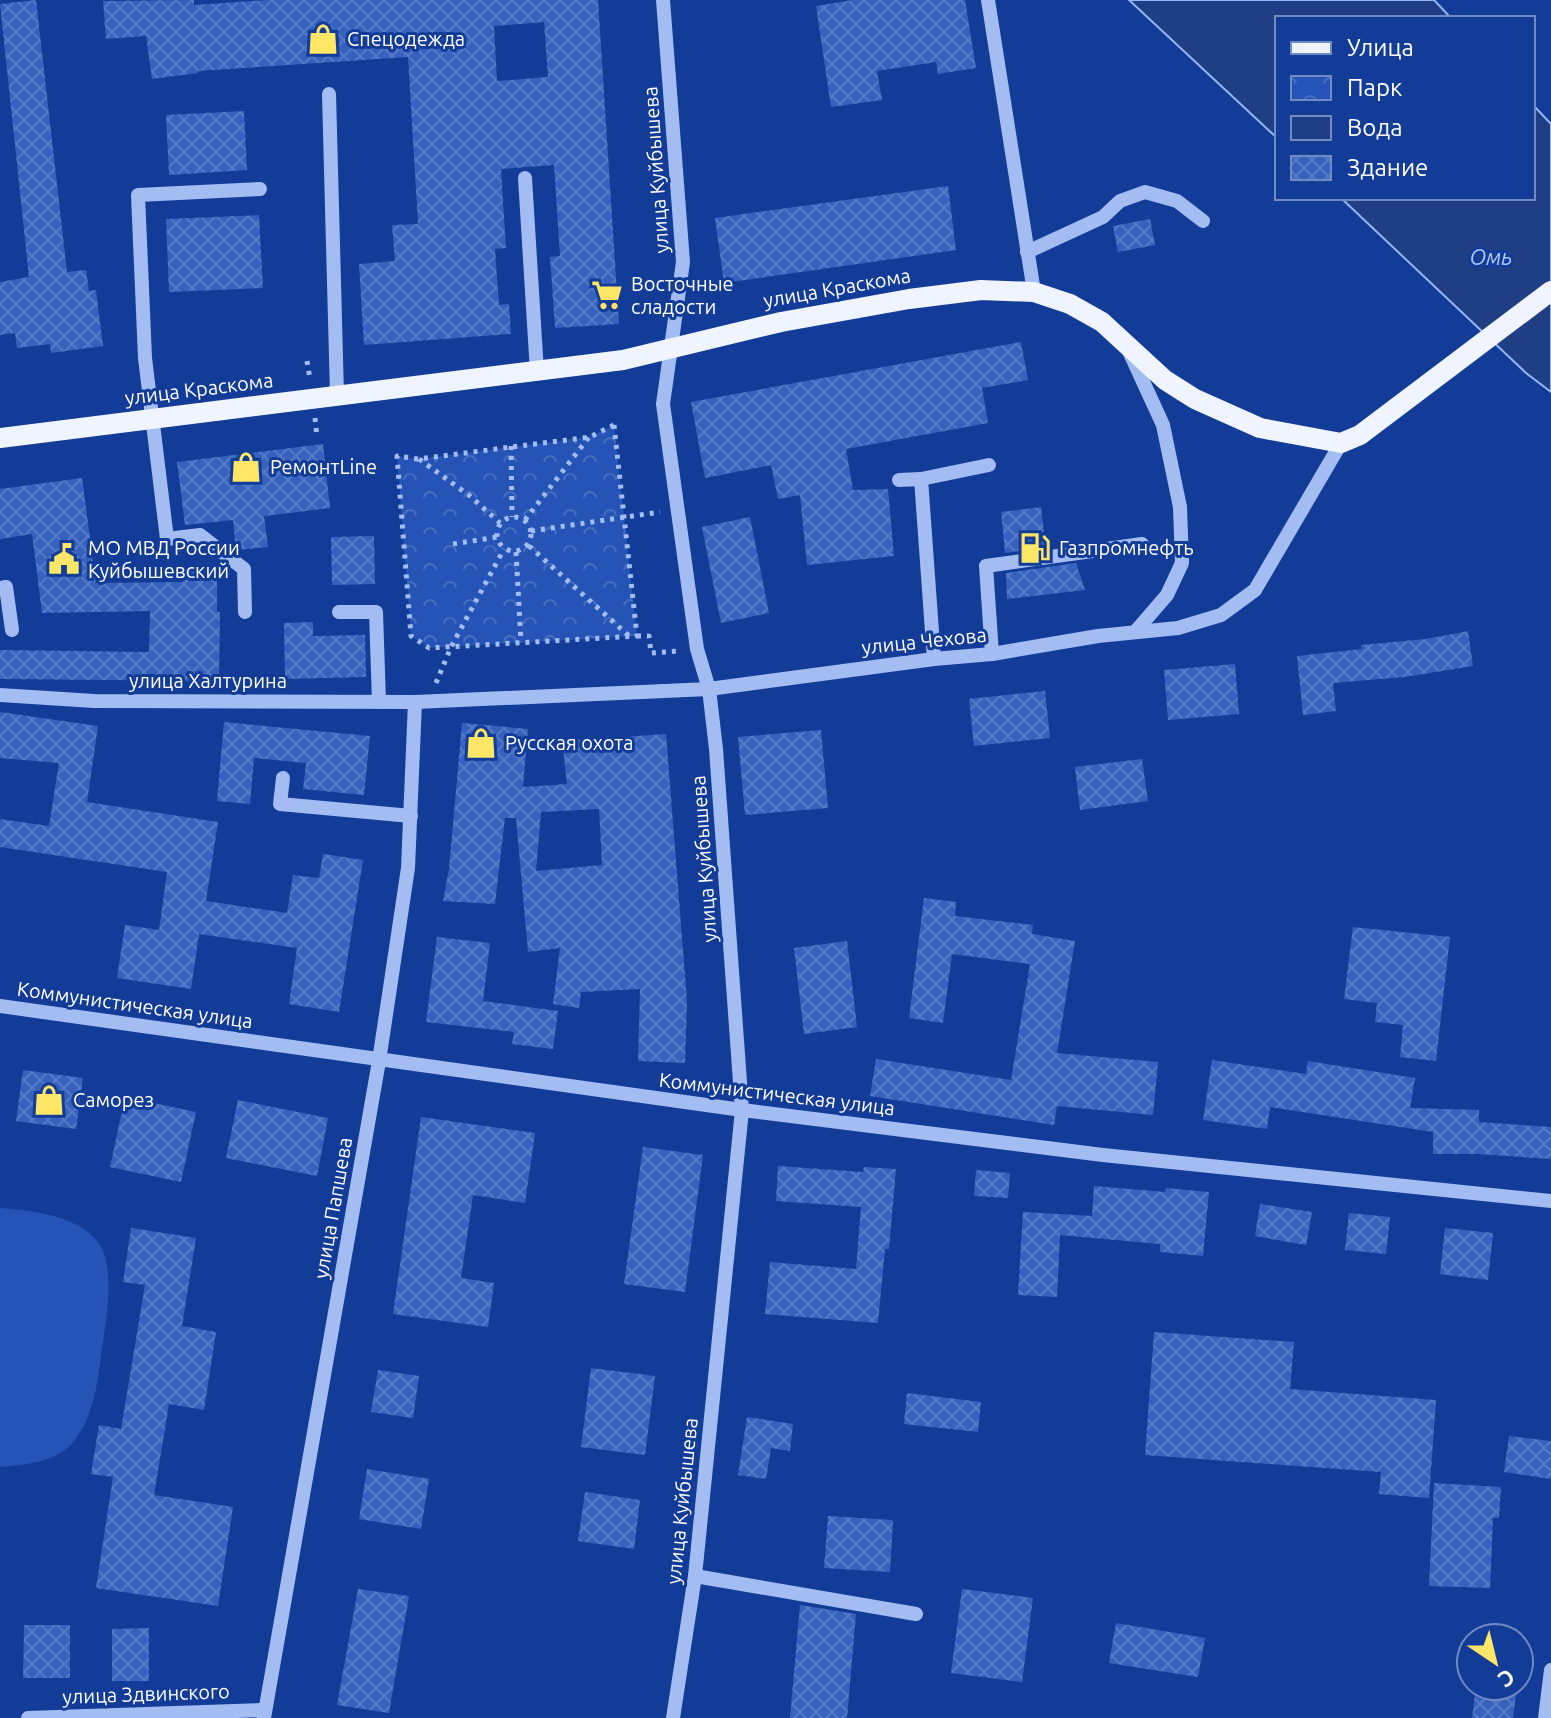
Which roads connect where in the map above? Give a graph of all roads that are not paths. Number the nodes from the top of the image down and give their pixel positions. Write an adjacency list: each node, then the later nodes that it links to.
1 (663, 0): 11 (street, улица Куйбышева)
2 (988, 0): 7 (street)
3 (329, 94): 13 (street)
4 (525, 178): 12 (street)
5 (260, 189): 14 (street)
6 (1203, 221): 7 (street)
7 (1027, 252): 9 (street)
8 (1551, 291): 16 (main road)
9 (1034, 292): 10 (main road, улица Краскома); 11 (main road, улица Краскома)
10 (1126, 343): 16 (main road, улица Краскома); 25 (street)
11 (671, 347): 12 (main road, улица Краскома); 28 (street, улица Куйбышева)
12 (537, 372): 13 (main road, улица Краскома)
13 (337, 395): 14 (main road, улица Краскома)
14 (152, 419): 15 (main road, улица Краскома); 22 (street)
15 (0, 438)
16 (1350, 439): 25 (street, улица Чехова)
17 (989, 465): 18 (street)
18 (921, 479): 19 (street); 27 (street)
19 (899, 480)
20 (1142, 544): 26 (street)
21 (0, 588): 24 (street)
22 (245, 612)
23 (339, 612): 30 (street)
24 (12, 630)
25 (1135, 632): 26 (street, улица Чехова)
26 (992, 654): 27 (street, улица Чехова)
27 (934, 659): 28 (street, улица Чехова)
28 (709, 689): 31 (street, улица Чехова); 36 (street, улица Куйбышева)
29 (0, 695): 30 (street, улица Халтурина)
30 (379, 702): 31 (street, улица Халтурина)
31 (422, 702): 33 (street, улица Папшева)
32 (283, 778): 33 (street)
33 (411, 816): 35 (street, улица Папшева)
34 (0, 1006): 35 (street, Коммунистическая улица)
35 (379, 1061): 36 (street, Коммунистическая улица); 41 (street, улица Папшева)
36 (742, 1110): 37 (street, Коммунистическая улица); 38 (street, улица Куйбышева)
37 (1551, 1201)
38 (695, 1576): 39 (street); 43 (street, улица Куйбышева)
39 (916, 1614)
40 (1551, 1670): 44 (street)
41 (264, 1714): 42 (street, улица Здвинского)
42 (28, 1718)
43 (673, 1718)
44 (1545, 1718)

